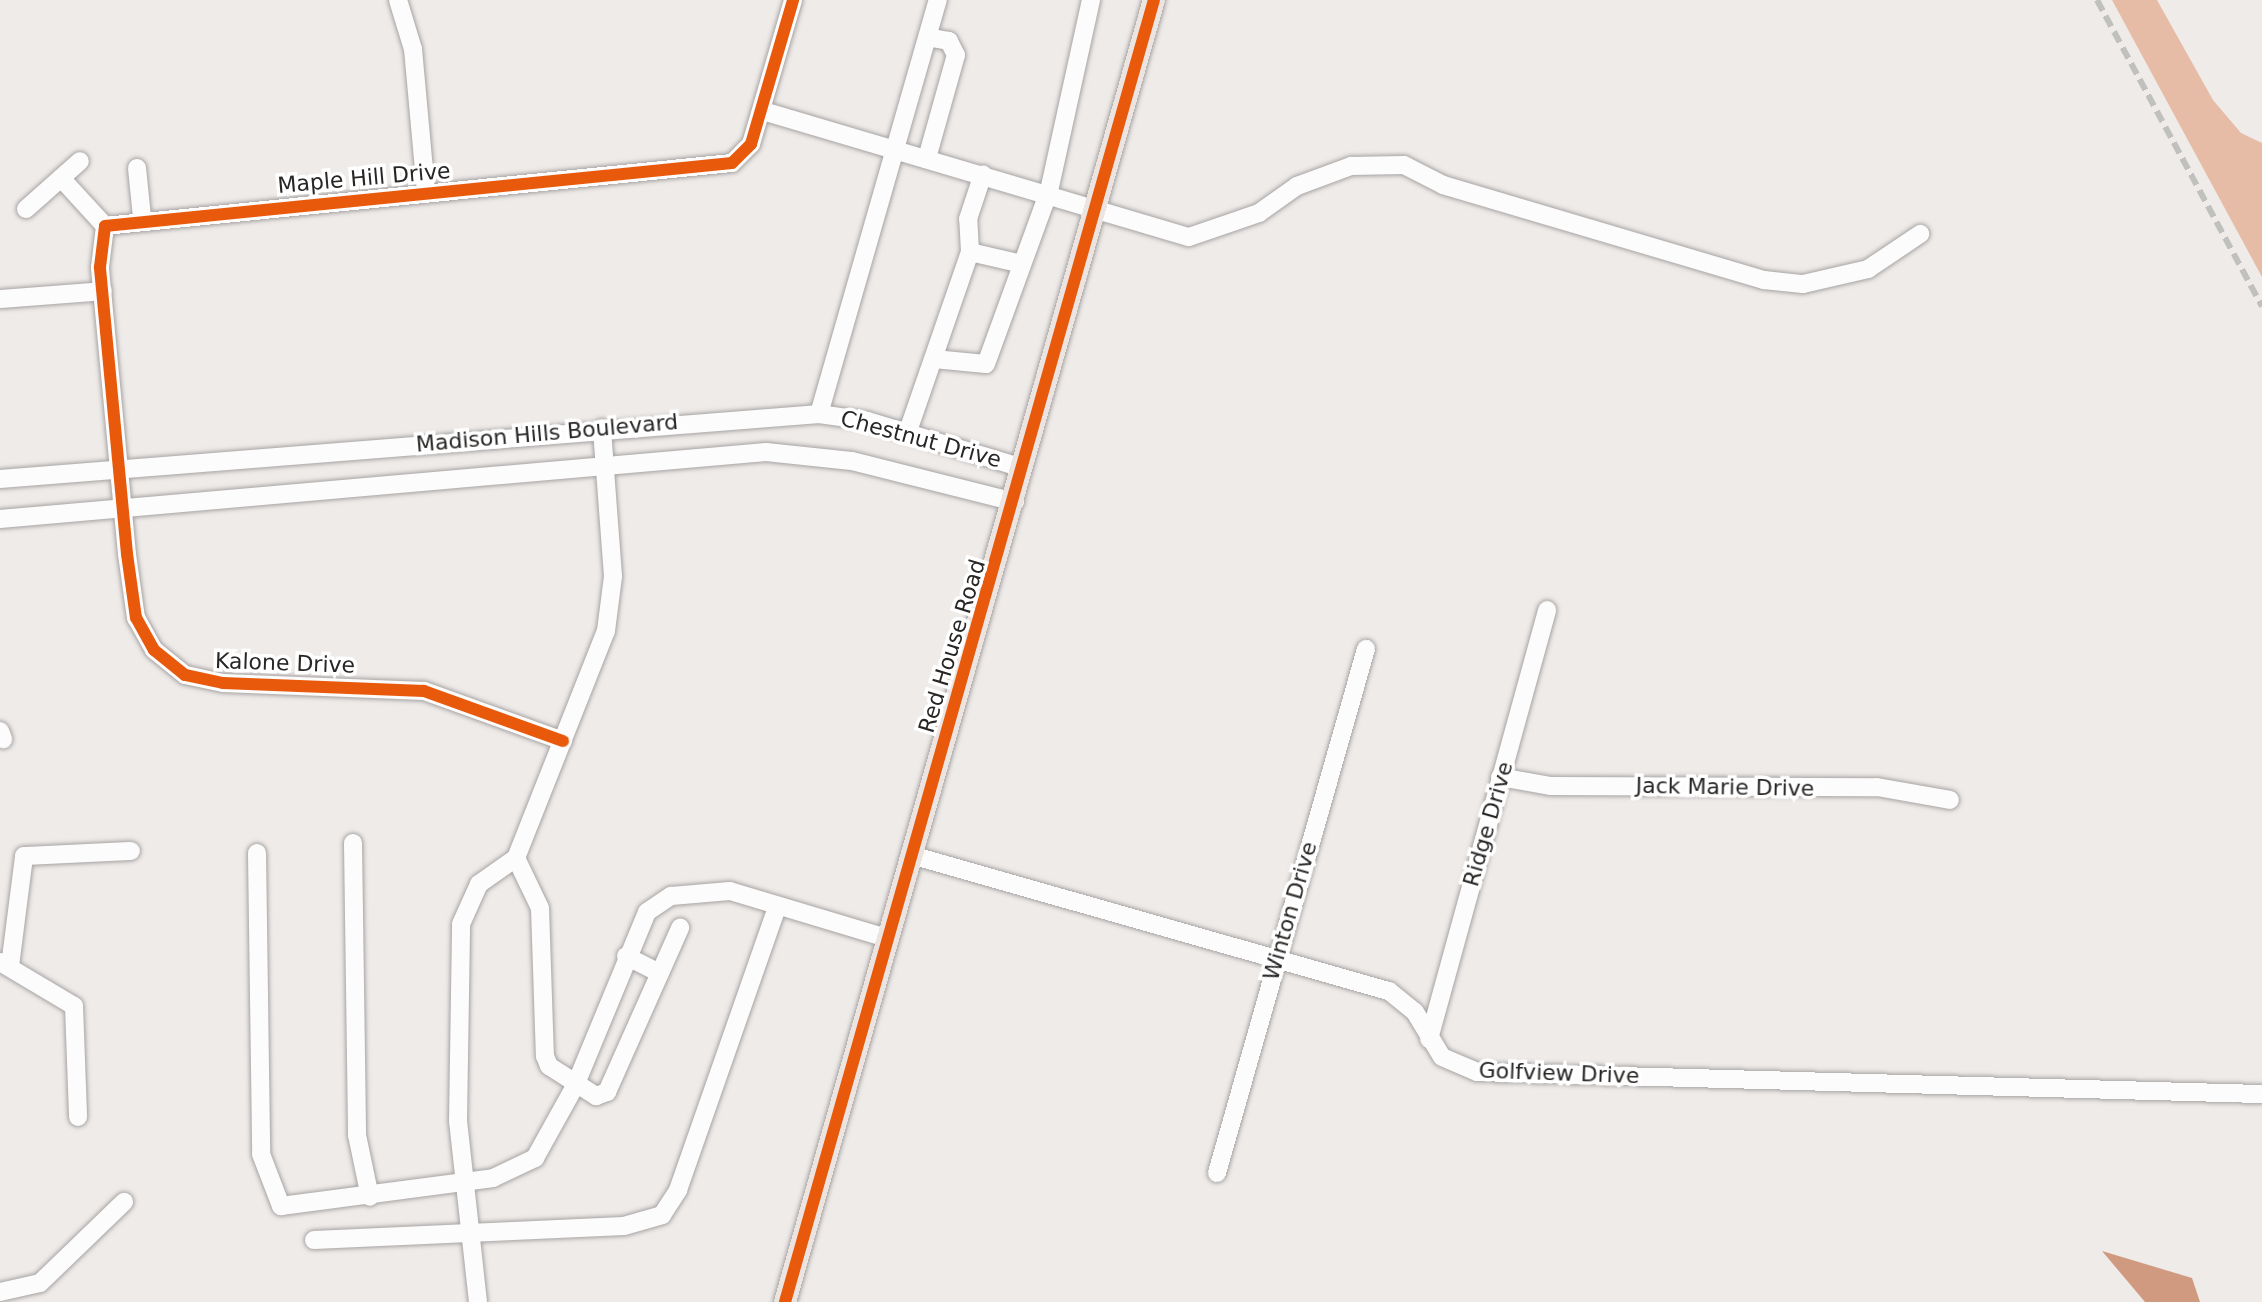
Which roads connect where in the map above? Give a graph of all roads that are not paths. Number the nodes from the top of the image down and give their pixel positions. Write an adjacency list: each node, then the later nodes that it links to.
1 (398, 0): 15 (street)
2 (793, 0): 7 (street, Maple Hill Drive)
3 (938, 0): 6 (street)
4 (1091, 0): 14 (street)
5 (1154, 0): 16 (main road, Red House Road)
6 (927, 37): 8 (street); 9 (street)
7 (763, 111): 8 (street); 15 (street, Maple Hill Drive)
8 (897, 149): 9 (street); 26 (street)
9 (927, 158): 12 (street)
10 (80, 161): 13 (street)
11 (137, 168): 18 (street)
12 (983, 174): 14 (street); 21 (street)
13 (61, 178): 17 (street); 19 (street)
14 (1049, 191): 16 (street); 22 (street)
15 (426, 192): 18 (street, Maple Hill Drive)
16 (1098, 205): 20 (street); 30 (main road, Red House Road)
17 (26, 209)
18 (142, 217): 19 (street, Maple Hill Drive)
19 (105, 226): 23 (street)
20 (1920, 234)
21 (970, 252): 22 (street); 25 (street)
22 (1018, 263): 25 (street)
23 (103, 291): 24 (street); 31 (street)
24 (0, 299)
25 (934, 359): 27 (street)
26 (819, 414): 27 (street, Chestnut Drive); 28 (street, Madison Hills Boulevard)
27 (908, 431): 30 (street, Chestnut Drive)
28 (602, 436): 29 (street); 31 (street, Madison Hills Boulevard)
29 (604, 465): 33 (street, Madison Hills Boulevard); 34 (street, Madison Hills Boulevard); 38 (street)
30 (1023, 468): 33 (main road, Red House Road)
31 (120, 469): 32 (street, Madison Hills Boulevard); 34 (street)
32 (0, 479)
33 (1015, 502): 44 (main road, Red House Road)
34 (124, 507): 35 (street, Madison Hills Boulevard); 38 (street, Kalone Drive)
35 (0, 519)
36 (1547, 610): 39 (street, Ridge Drive)
37 (1366, 649): 50 (street, Winton Drive)
38 (563, 741): 45 (street)
39 (1500, 777): 40 (street, Jack Marie Drive); 53 (street, Ridge Drive)
40 (1950, 800)
41 (353, 843): 59 (street)
42 (131, 851): 51 (street)
43 (257, 853): 59 (street)
44 (911, 855): 48 (main road, Red House Road); 50 (street, Golfview Drive)
45 (516, 858): 54 (street); 58 (street)
46 (777, 908): 48 (street); 49 (street); 61 (street)
47 (680, 928): 52 (street)
48 (887, 938): 65 (main road, Red House Road)
49 (626, 956): 52 (street); 54 (street)
50 (1276, 961): 53 (street, Golfview Drive); 57 (street, Winton Drive)
51 (5, 964): 56 (street)
52 (660, 973): 54 (street)
53 (1429, 1039): 55 (street, Golfview Drive)
54 (575, 1086): 58 (street)
55 (2262, 1094)
56 (78, 1117)
57 (1217, 1173)
58 (469, 1182): 59 (street); 61 (street)
59 (370, 1197)
60 (124, 1202): 63 (street)
61 (473, 1232): 62 (street); 64 (street)
62 (314, 1240)
63 (0, 1292)
64 (478, 1302)
65 (785, 1302)

